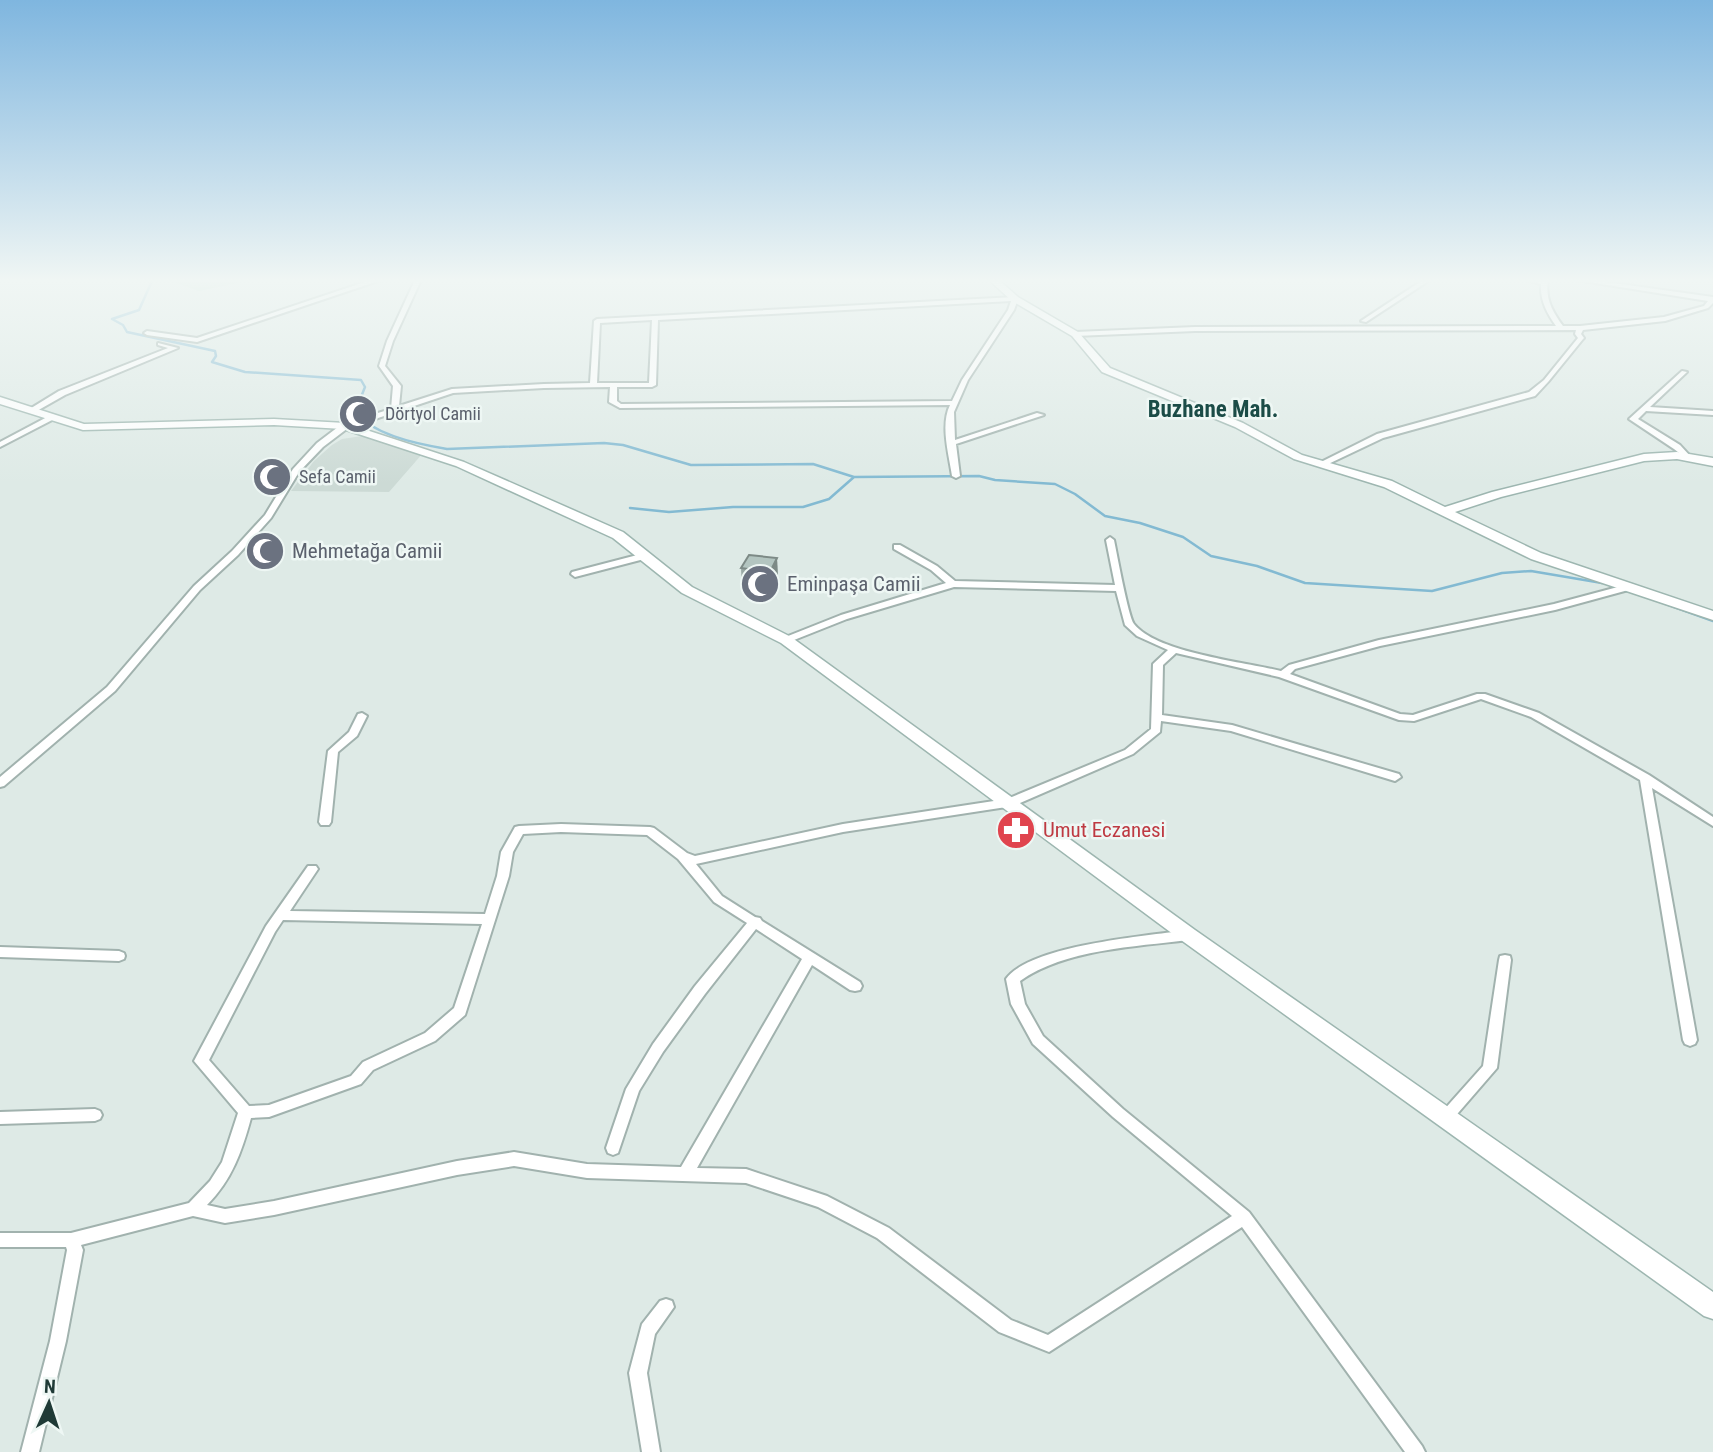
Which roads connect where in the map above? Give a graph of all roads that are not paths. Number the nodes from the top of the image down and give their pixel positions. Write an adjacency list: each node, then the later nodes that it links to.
1 (174, 348): 14 (street)
2 (388, 348): 15 (street)
3 (595, 348): 9 (street)
4 (654, 348): 10 (street)
5 (987, 348): 12 (street)
6 (1086, 348): 24 (street)
7 (1573, 348): 24 (street)
8 (1684, 372): 13 (street)
9 (593, 386): 10 (street); 15 (street)
10 (614, 386): 12 (street)
11 (0, 400): 14 (street)
12 (953, 402): 20 (street)
13 (1643, 409): 16 (street); 22 (street)
14 (32, 410): 18 (street)
15 (395, 410): 19 (street)
16 (1713, 414)
17 (1040, 415): 20 (street)
18 (52, 418): 19 (street); 21 (street)
19 (349, 425): 29 (street); 42 (street)
20 (952, 443): 25 (street)
21 (0, 445)
22 (1687, 457): 23 (street); 26 (street)
23 (1713, 462)
24 (1324, 464): 26 (street)
25 (956, 476)
26 (1446, 511): 32 (street)
27 (1110, 540): 33 (street)
28 (897, 547): 31 (street)
29 (645, 556): 30 (street); 35 (street)
30 (575, 574)
31 (953, 584): 33 (street); 35 (street)
32 (1629, 587): 34 (street); 37 (street)
33 (1120, 588): 36 (street)
34 (1713, 616)
35 (786, 640): 43 (street)
36 (1174, 650): 37 (street); 39 (street)
37 (1283, 675): 41 (street)
38 (362, 716): 44 (street)
39 (1156, 717): 40 (street); 43 (street)
40 (1395, 777)
41 (1645, 778): 45 (street); 57 (street)
42 (0, 783)
43 (1009, 803): 46 (street); 51 (street)
44 (325, 822)
45 (1713, 822)
46 (683, 856): 49 (street); 50 (street)
47 (312, 869): 48 (street)
48 (280, 915): 49 (street); 58 (street)
49 (488, 919): 58 (street)
50 (755, 921): 54 (street); 62 (street)
51 (1188, 935): 60 (street); 65 (street)
52 (0, 952): 53 (street)
53 (119, 956)
54 (809, 958): 56 (street); 63 (street)
55 (1505, 960): 60 (street)
56 (855, 986)
57 (1690, 1040)
58 (246, 1112): 64 (street)
59 (95, 1115): 61 (street)
60 (1447, 1116): 69 (street)
61 (0, 1118)
62 (613, 1147)
63 (685, 1174): 64 (street); 65 (street)
64 (193, 1209): 67 (street)
65 (1244, 1217): 72 (street)
66 (0, 1240): 67 (street)
67 (71, 1240): 70 (street)
68 (666, 1307): 71 (street)
69 (1713, 1307)
70 (30, 1452)
71 (651, 1452)
72 (1416, 1452)

